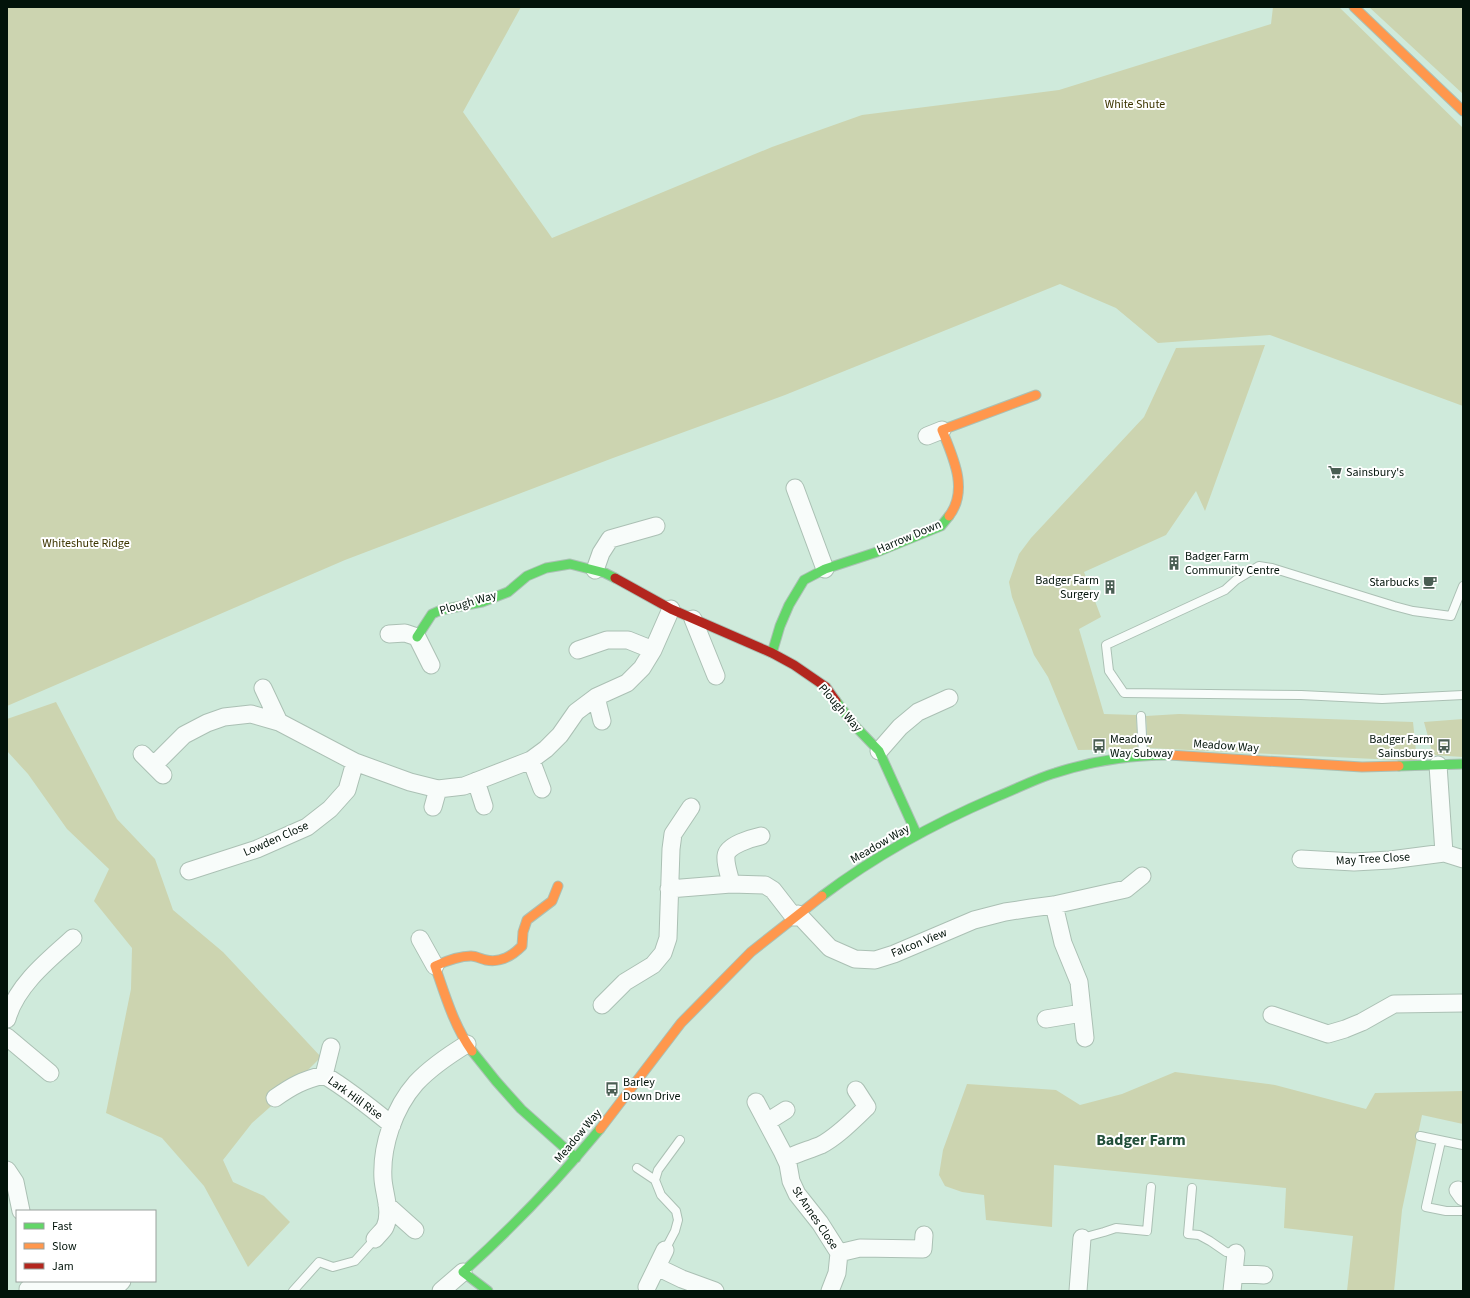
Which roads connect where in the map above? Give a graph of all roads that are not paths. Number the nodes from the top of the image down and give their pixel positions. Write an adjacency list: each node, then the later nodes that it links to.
1 (1354, 7): 2 (street)
2 (1463, 111)
3 (1036, 395): 6 (street, Harrow Down)
4 (795, 488): 6 (street)
5 (656, 526): 7 (street)
6 (825, 569): 15 (street, Harrow Down)
7 (595, 570): 9 (street, Plough Way); 12 (street, Plough Way)
8 (1463, 586): 19 (lane)
9 (671, 609): 10 (street, Plough Way); 14 (street)
10 (693, 618): 15 (street, Plough Way); 17 (street)
11 (389, 634): 12 (street)
12 (417, 637): 16 (street)
13 (578, 650): 14 (street)
14 (653, 650): 20 (street)
15 (772, 653): 25 (street, Plough Way)
16 (431, 665)
17 (716, 676)
18 (263, 688): 24 (street)
19 (1463, 695)
20 (596, 697): 23 (street); 27 (street)
21 (949, 698): 25 (street)
22 (1141, 716): 26 (lane)
23 (602, 721)
24 (279, 722): 28 (street); 30 (street)
25 (879, 751): 38 (street, Plough Way)
26 (1143, 755): 31 (street, Meadow Way); 38 (street, Meadow Way)
27 (531, 760): 32 (street); 34 (street)
28 (355, 762): 33 (street); 43 (street, Lowden Close)
29 (1463, 764): 31 (street, Meadow Way)
30 (153, 765)
31 (1438, 765): 40 (street)
32 (476, 781): 33 (street); 35 (street)
33 (438, 788): 36 (street)
34 (542, 789)
35 (484, 806)
36 (433, 807)
37 (691, 807): 47 (street)
38 (917, 835): 49 (street, Meadow Way)
39 (761, 836): 45 (street)
40 (1444, 853): 41 (street, May Tree Close); 42 (street, May Tree Close)
41 (1302, 859)
42 (1463, 859)
43 (190, 871)
44 (1142, 876): 48 (street, Falcon View)
45 (731, 884): 47 (street, Falcon View); 49 (street, Falcon View)
46 (558, 886): 52 (street)
47 (670, 888): 54 (street)
48 (1054, 906): 49 (street, Falcon View); 55 (street)
49 (796, 915): 75 (street, Meadow Way)
50 (73, 938): 57 (street)
51 (420, 939): 52 (street)
52 (435, 966): 61 (street)
53 (1463, 1003): 56 (street)
54 (602, 1005)
55 (1082, 1013): 58 (street); 60 (street)
56 (1272, 1015)
57 (7, 1019)
58 (1046, 1019)
59 (7, 1037): 63 (street)
60 (1085, 1038)
61 (467, 1044): 70 (street, Lark Hill Rise); 75 (street)
62 (331, 1048): 64 (street)
63 (50, 1073)
64 (324, 1075): 66 (street, Lark Hill Rise); 70 (street, Lark Hill Rise)
65 (856, 1090): 76 (street)
66 (274, 1098)
67 (756, 1102): 69 (street, St Annes Close)
68 (786, 1110): 69 (street)
69 (767, 1122): 76 (street, St Annes Close)
70 (392, 1125): 82 (street, Lark Hill Rise)
71 (1420, 1136): 73 (lane)
72 (680, 1140): 79 (lane)
73 (1441, 1141): 74 (lane); 84 (lane)
74 (1463, 1145)
75 (576, 1158): 93 (street, Meadow Way)
76 (786, 1159): 90 (street, St Annes Close)
77 (637, 1168): 79 (lane)
78 (7, 1170): 83 (street)
79 (654, 1180): 89 (lane)
80 (1150, 1187): 87 (lane)
81 (1192, 1188): 91 (lane)
82 (387, 1206): 85 (street); 88 (street, Lark Hill Rise)
83 (22, 1210)
84 (1463, 1211)
85 (415, 1230)
86 (924, 1235): 90 (street, St Annes Close)
87 (1082, 1238): 104 (street)
88 (376, 1239): 99 (lane)
89 (664, 1250): 92 (street)
90 (839, 1253): 103 (street, St Annes Close)
91 (1236, 1253): 94 (street)
92 (657, 1267): 98 (street); 102 (street)
93 (463, 1272): 100 (street); 101 (street)
94 (1234, 1273): 95 (street); 105 (street)
95 (1264, 1275)
96 (121, 1282): 97 (street)
97 (27, 1287)
98 (647, 1287)
99 (293, 1291)
100 (441, 1291)
101 (488, 1291)
102 (715, 1291)
103 (830, 1291)
104 (1078, 1291)
105 (1232, 1291)

